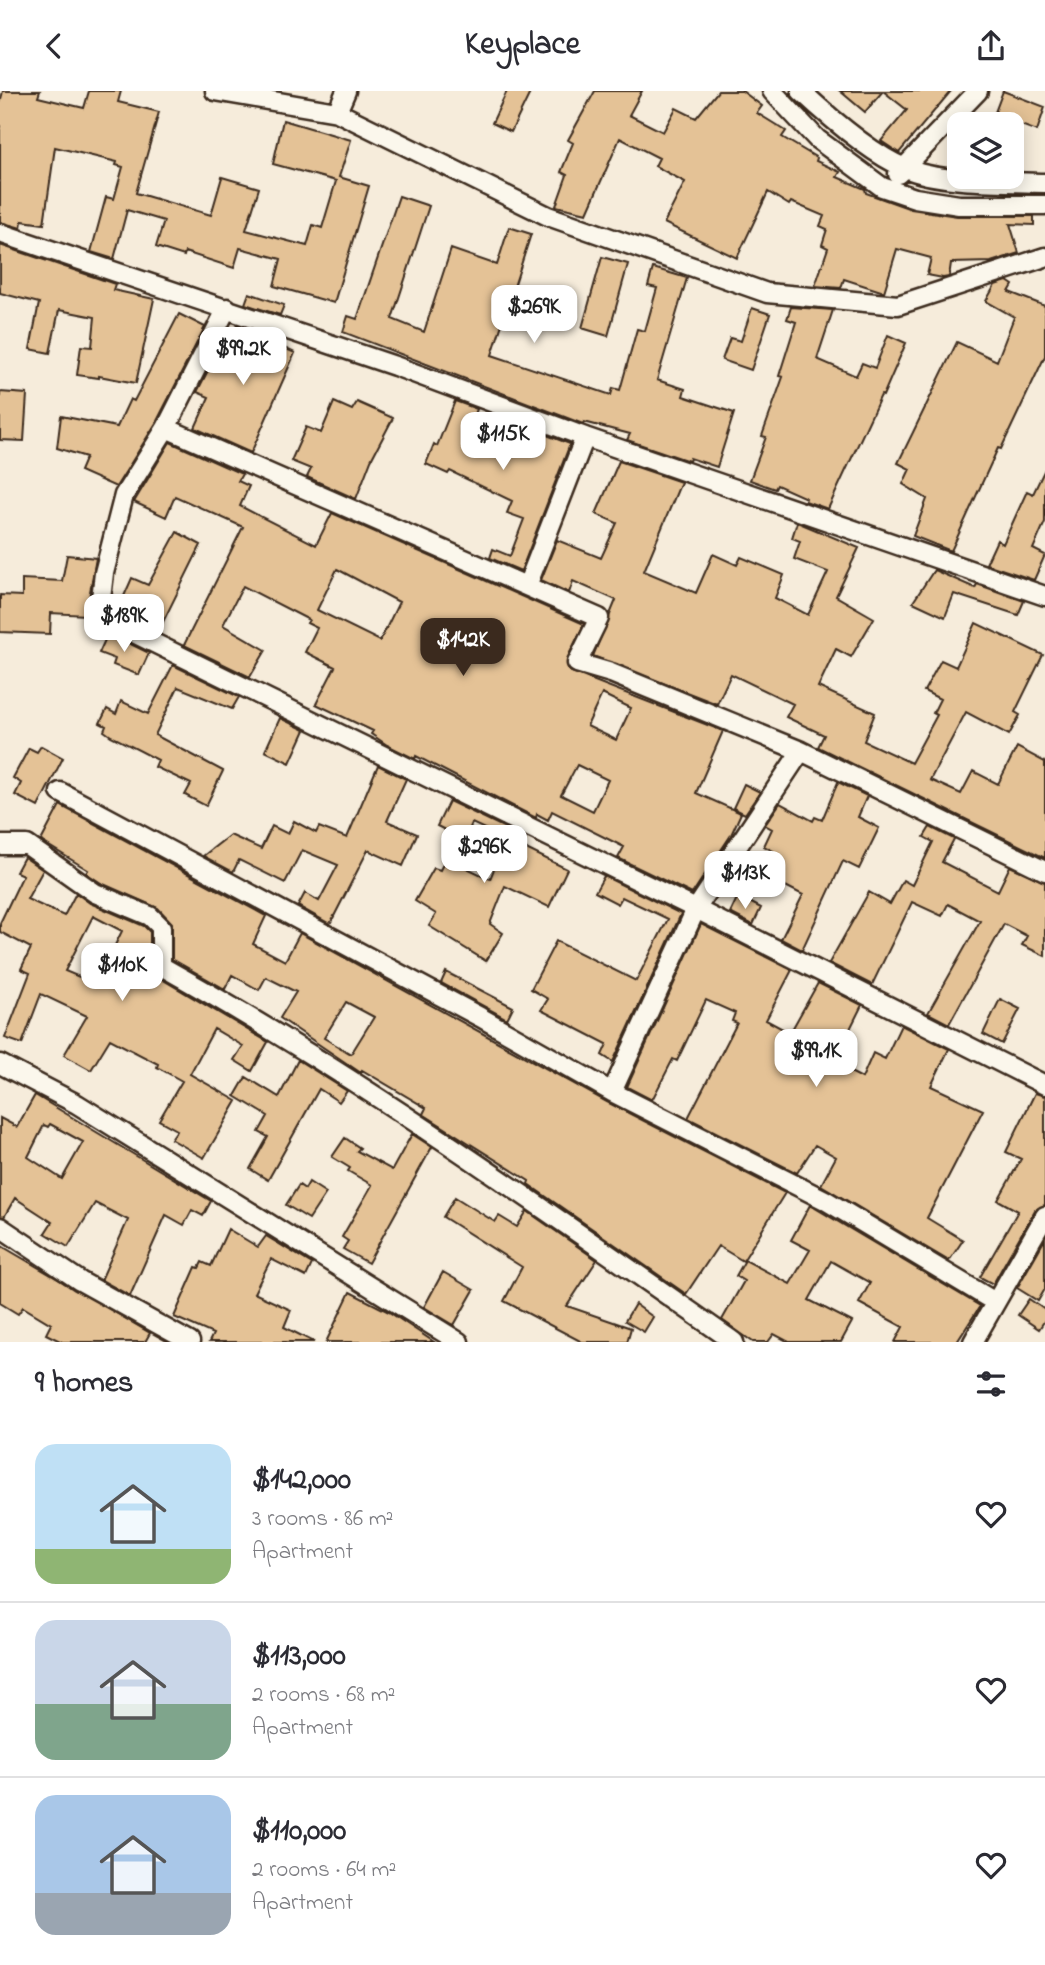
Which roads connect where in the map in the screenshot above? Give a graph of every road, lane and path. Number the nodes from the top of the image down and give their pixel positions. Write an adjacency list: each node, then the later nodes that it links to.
1 (346, 91): 6 (street)
2 (772, 91): 9 (street)
3 (801, 91): 7 (street)
4 (978, 91): 7 (street)
5 (222, 92): 6 (street)
6 (337, 112): 12 (street)
7 (906, 169): 8 (street); 9 (street)
8 (1045, 183)
9 (882, 187): 10 (street)
10 (1045, 205)
11 (0, 233): 13 (street)
12 (1045, 257)
13 (227, 308): 14 (street); 15 (street)
14 (166, 428): 16 (street); 22 (street)
15 (585, 437): 16 (street); 17 (street)
16 (527, 586): 18 (street)
17 (1045, 596)
18 (801, 751): 21 (street); 22 (street)
19 (60, 792): 25 (street)
20 (0, 845): 31 (street)
21 (1045, 871)
22 (696, 909): 24 (street); 25 (street)
23 (0, 1063): 30 (street)
24 (1045, 1085)
25 (612, 1092): 28 (street)
26 (1045, 1216): 28 (street)
27 (0, 1227): 29 (street)
28 (995, 1302): 32 (street)
29 (190, 1342)
30 (459, 1342)
31 (734, 1342)
32 (973, 1342)

